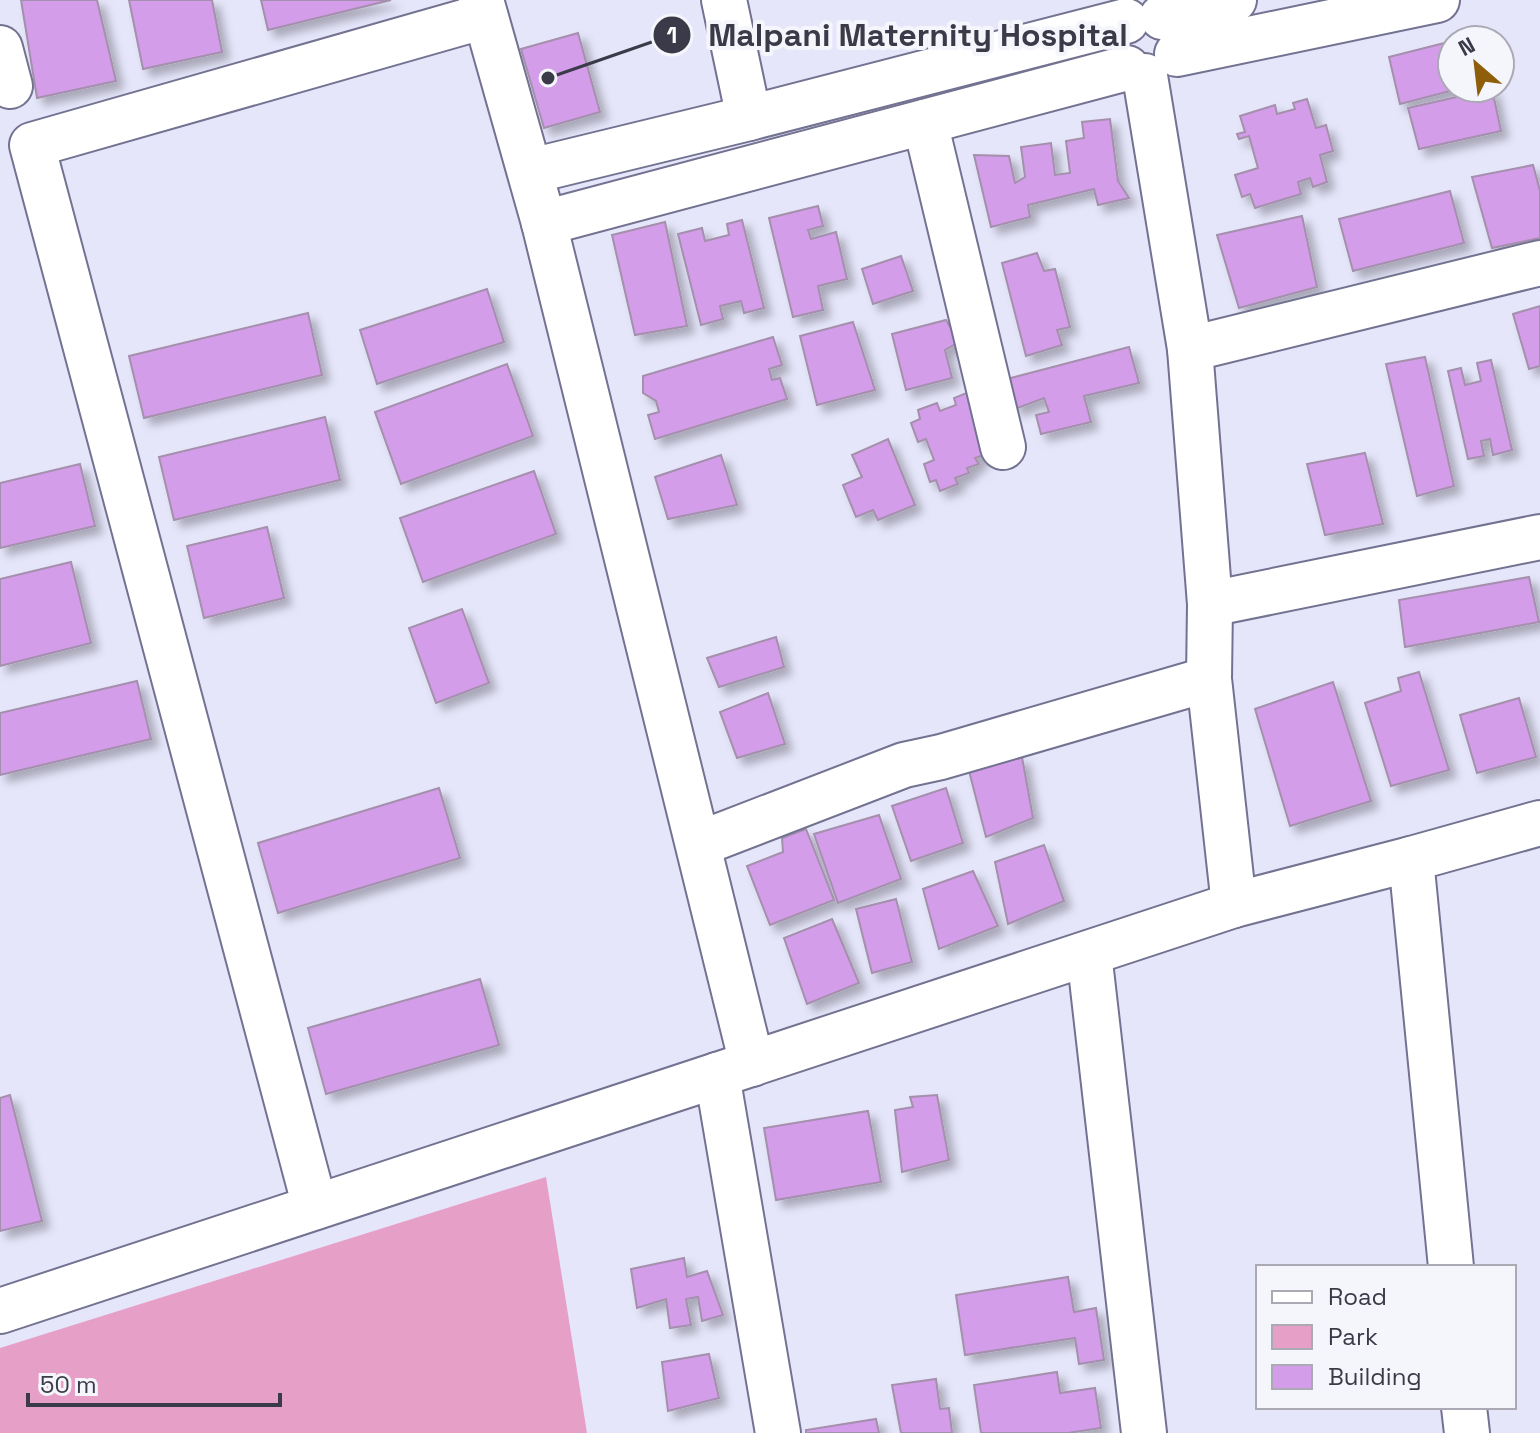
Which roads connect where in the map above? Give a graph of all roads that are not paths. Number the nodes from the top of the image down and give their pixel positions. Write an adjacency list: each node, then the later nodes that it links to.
1 (724, 0): 6 (street)
2 (1234, 0): 5 (street)
3 (1437, 0): 5 (street)
4 (483, 8): 8 (street); 22 (street)
5 (1149, 36): 6 (street); 7 (street); 11 (street)
6 (749, 118): 8 (street)
7 (925, 122): 9 (street); 12 (street)
8 (531, 171): 9 (street)
9 (544, 223): 17 (street)
10 (1540, 263): 11 (street)
11 (1190, 349): 14 (street)
12 (1003, 447)
13 (1540, 537): 14 (street)
14 (1210, 604): 15 (street)
15 (1209, 679): 17 (street); 19 (street)
16 (1540, 823): 18 (street)
17 (699, 844): 21 (street)
18 (1411, 859): 19 (street); 23 (street)
19 (1234, 905): 20 (street)
20 (1089, 953): 21 (street); 27 (street)
21 (734, 1070): 22 (street); 26 (street)
22 (315, 1207): 24 (street)
23 (1451, 1265)
24 (0, 1311)
25 (1464, 1409): 28 (street)
26 (778, 1433)
27 (1144, 1433)
28 (1467, 1433)

